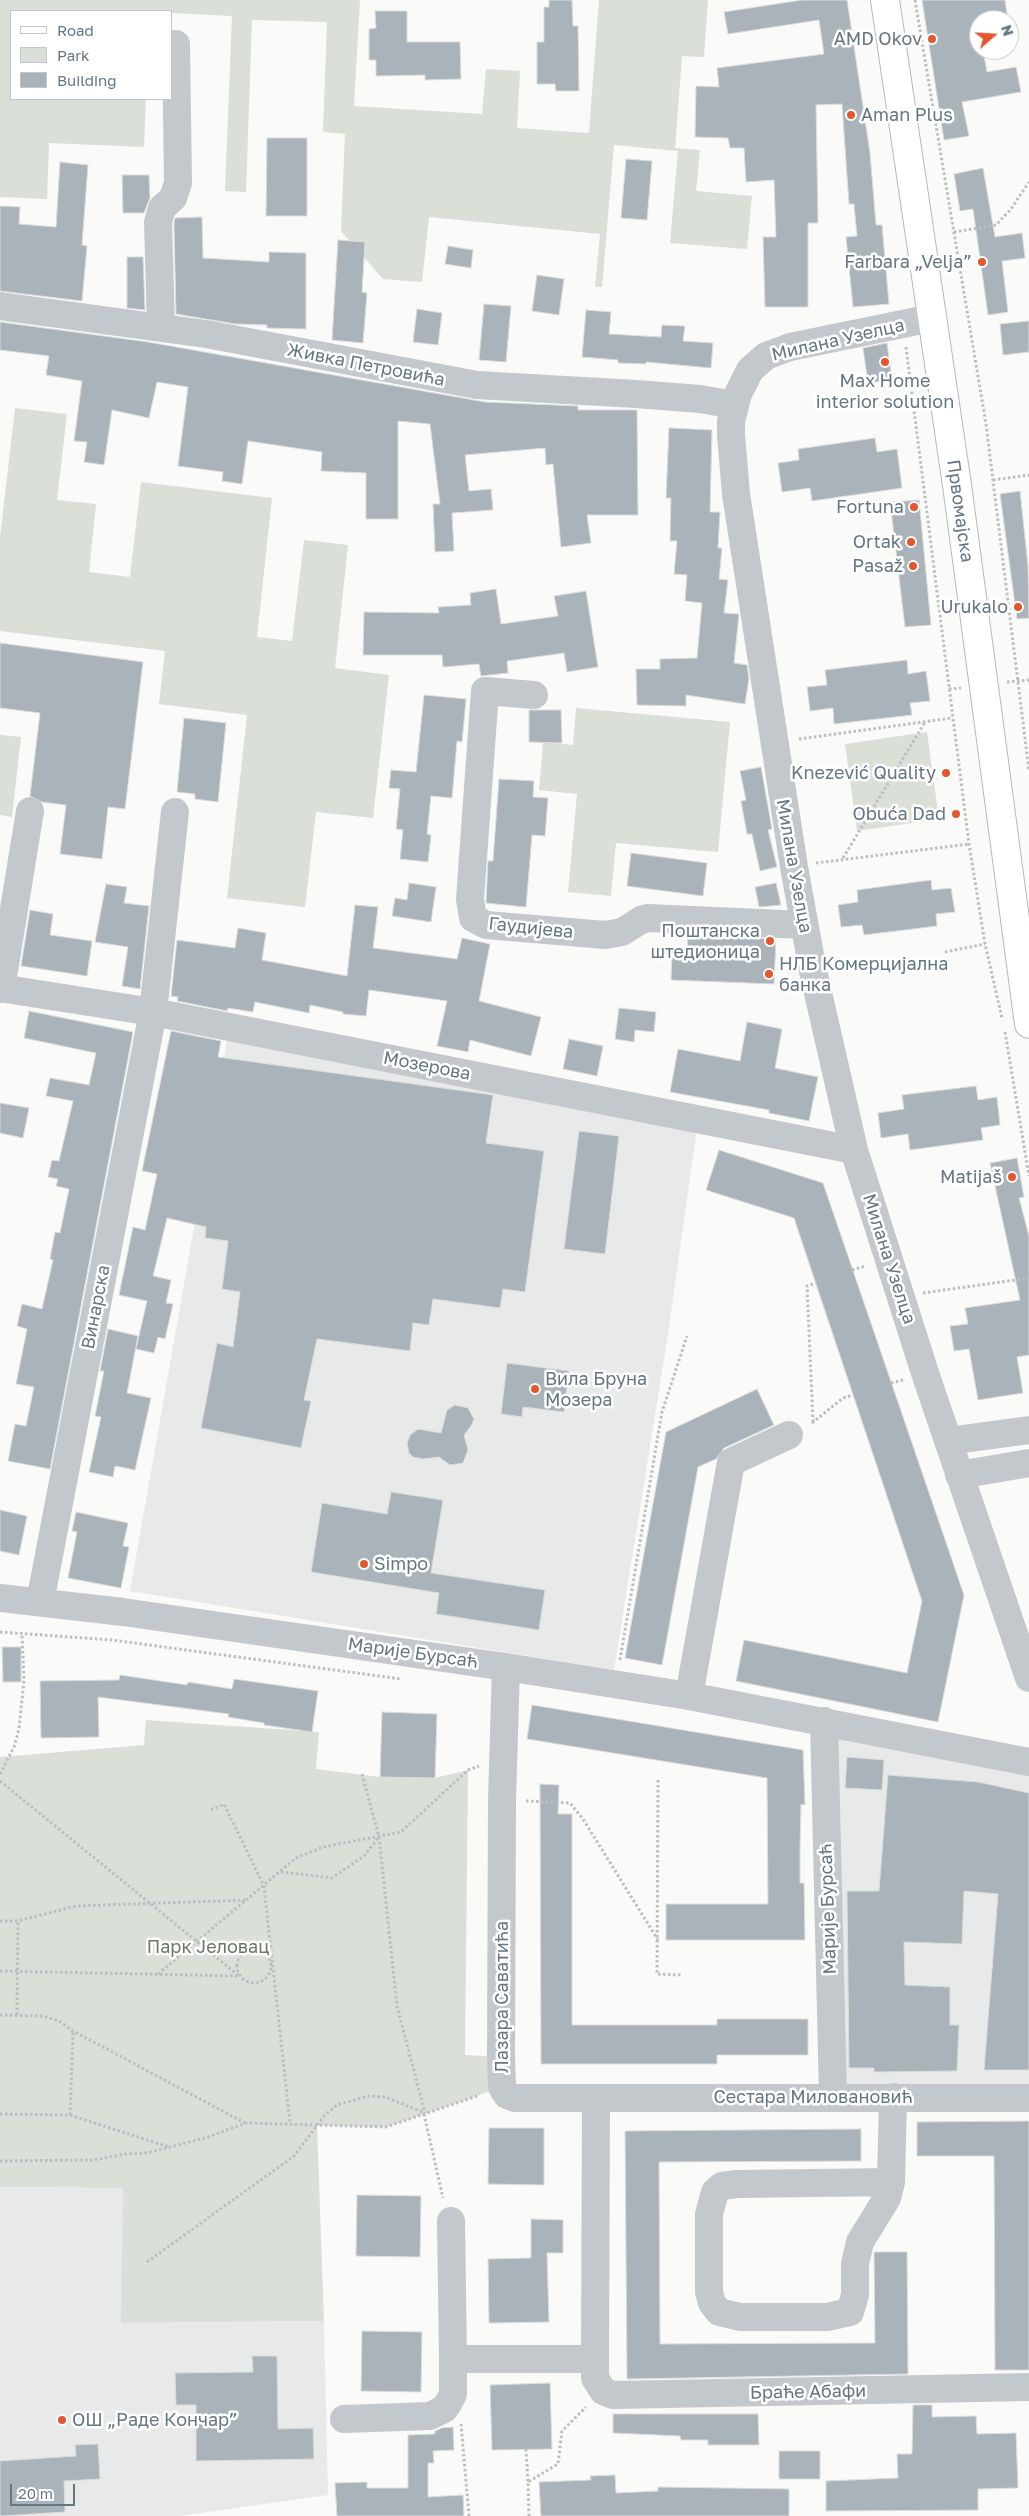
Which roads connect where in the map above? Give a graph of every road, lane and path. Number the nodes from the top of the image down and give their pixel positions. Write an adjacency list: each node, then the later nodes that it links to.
1 (885, 0): 7 (main road, Првомајска)
2 (915, 0): 5 (path)
3 (176, 44): 9 (street)
4 (1029, 182): 5 (path)
5 (954, 232): 12 (path)
6 (0, 306): 9 (street, Живка Петровића)
7 (932, 318): 8 (street, Милана Узелца); 29 (main road, Првомајска)
8 (903, 324): 10 (street, Милана Узелца); 14 (path)
9 (161, 327): 10 (street, Живка Петровића)
10 (734, 405): 16 (street, Милана Узелца)
11 (1029, 475): 12 (path)
12 (993, 480): 17 (path)
13 (534, 695): 23 (street, Гаудијева)
14 (952, 718): 15 (path); 20 (path)
15 (926, 722): 16 (path); 21 (path)
16 (774, 742): 22 (street, Милана Узелца)
17 (1029, 770)
18 (30, 810): 26 (street)
19 (175, 812): 27 (street, Винарска)
20 (969, 844): 21 (path); 24 (path)
21 (843, 859): 22 (path)
22 (794, 867): 23 (street, Милана Узелца)
23 (804, 925): 30 (street, Милана Узелца)
24 (986, 944): 25 (path); 28 (path)
25 (945, 952)
26 (1, 988): 27 (street, Мозерова)
27 (153, 1012): 30 (street, Мозерова); 44 (street, Винарска)
28 (1002, 1021)
29 (1017, 1026): 31 (path)
30 (854, 1150): 34 (street, Милана Узелца)
31 (1029, 1176)
32 (1029, 1278): 34 (path)
33 (816, 1283): 37 (path)
34 (900, 1297): 40 (street, Милана Узелца)
35 (687, 1336): 50 (path)
36 (853, 1395): 37 (path)
37 (813, 1422): 39 (path)
38 (1029, 1430): 40 (street)
39 (789, 1434): 51 (street)
40 (948, 1441): 42 (street, Милана Узелца)
41 (1029, 1463): 42 (street)
42 (959, 1475): 48 (street, Милана Узелца)
43 (0, 1598): 44 (street, Марије Бурсаћ)
44 (40, 1602): 47 (street, Марије Бурсаћ)
45 (0, 1632): 46 (path)
46 (22, 1634): 49 (path); 55 (path)
47 (506, 1667): 50 (street, Марије Бурсаћ); 53 (street, Лазара Саватића)
48 (1029, 1678)
49 (407, 1680)
50 (616, 1684): 51 (street, Марије Бурсаћ)
51 (689, 1696): 52 (street, Марије Бурсаћ)
52 (824, 1721): 54 (street, Марије Бурсаћ); 80 (street, Марије Бурсаћ)
53 (504, 1759): 59 (street, Лазара Саватића); 61 (path)
54 (1029, 1762)
55 (0, 1774)
56 (362, 1774): 61 (path)
57 (658, 1780): 68 (path)
58 (0, 1781): 65 (path)
59 (502, 1800): 68 (path); 79 (street, Лазара Саватића)
60 (211, 1810): 63 (path)
61 (379, 1837): 62 (path); 62 (path); 84 (path)
62 (280, 1872): 63 (path)
63 (264, 1886): 64 (path); 70 (path)
64 (247, 1900): 65 (path); 69 (path)
65 (150, 1902): 67 (path); 69 (path)
66 (0, 1921): 67 (path)
67 (18, 1922): 72 (path)
68 (658, 1940): 75 (path)
69 (198, 1941): 73 (path); 74 (path)
70 (272, 1966): 74 (path); 74 (path); 88 (path)
71 (0, 1971): 72 (path)
72 (18, 1971): 73 (path); 77 (path)
73 (158, 1974): 74 (path)
74 (240, 1976)
75 (683, 1976)
76 (0, 2015): 77 (path)
77 (18, 2015): 78 (path)
78 (72, 2031): 86 (path); 87 (path)
79 (502, 2087): 83 (street, Лазара Саватића); 84 (path)
80 (833, 2097): 81 (street, Сестара Миловановић); 83 (street, Сестара Миловановић)
81 (893, 2097): 82 (street, Сестара Миловановић); 92 (street)
82 (1029, 2098)
83 (596, 2099): 96 (street)
84 (425, 2113): 89 (path); 89 (path); 93 (path)
85 (0, 2114): 86 (path)
86 (70, 2115): 90 (path)
87 (246, 2123): 88 (path); 90 (path)
88 (290, 2123): 89 (path)
89 (317, 2124): 94 (path)
90 (170, 2147): 91 (path)
91 (0, 2161)
92 (891, 2182): 92 (street)
93 (451, 2221): 95 (street)
94 (147, 2262)
95 (453, 2359): 96 (street); 98 (street)
96 (598, 2376): 97 (street, Браће Абафи); 101 (path)
97 (1029, 2387)
98 (449, 2402): 99 (street); 102 (path)
99 (344, 2419)
100 (526, 2449): 101 (path)
101 (528, 2482): 103 (path)
102 (469, 2516)
103 (530, 2516)

